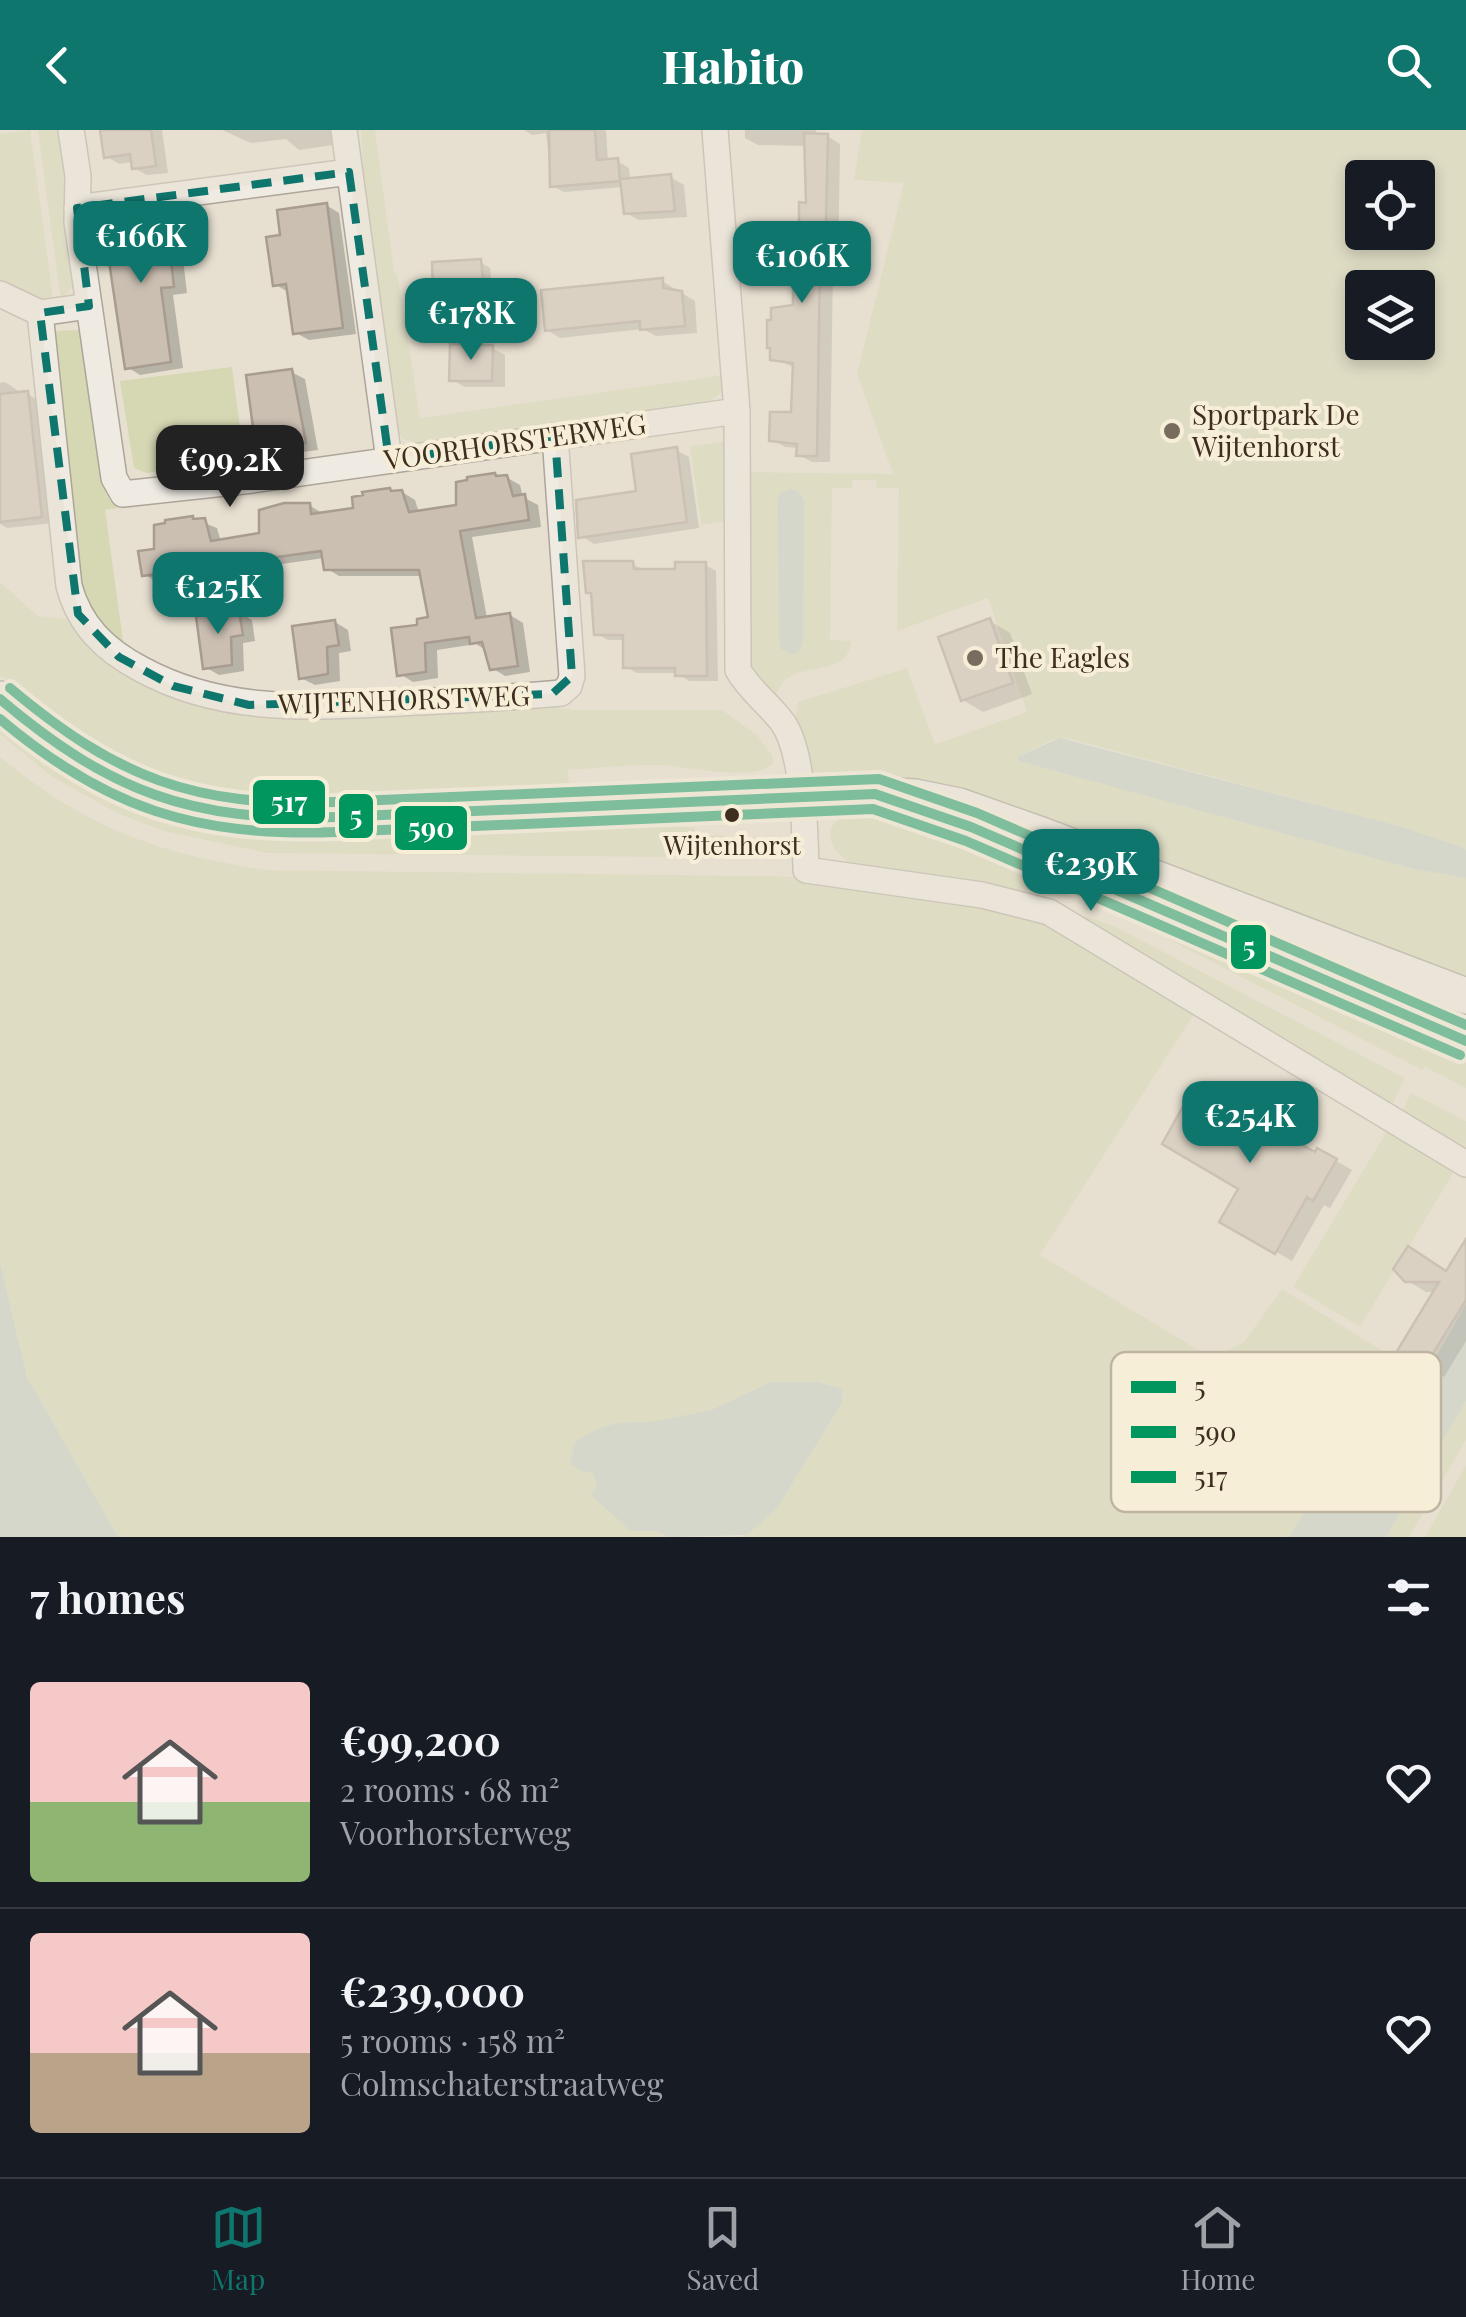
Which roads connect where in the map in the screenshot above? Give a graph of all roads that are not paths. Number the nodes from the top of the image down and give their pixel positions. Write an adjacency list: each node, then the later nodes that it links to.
1 (71, 130): 5 (street, VOORHORSTERWEG)
2 (344, 130): 4 (street)
3 (715, 130): 9 (street)
4 (349, 172): 5 (street); 11 (street)
5 (77, 208): 7 (street, VOORHORSTERWEG)
6 (0, 294): 8 (street)
7 (89, 306): 8 (street); 11 (street, VOORHORSTERWEG)
8 (40, 313): 10 (street, WIJTENHORSTWEG)
9 (738, 411): 10 (street, VOORHORSTERWEG); 14 (street)
10 (554, 436): 11 (street, VOORHORSTERWEG)
11 (389, 460)
12 (0, 699): 14 (street)
13 (875, 794): 14 (street); 15 (street); 16 (street)
14 (801, 796): 17 (street)
15 (1466, 996)
16 (1466, 1041)
17 (1466, 1164)

